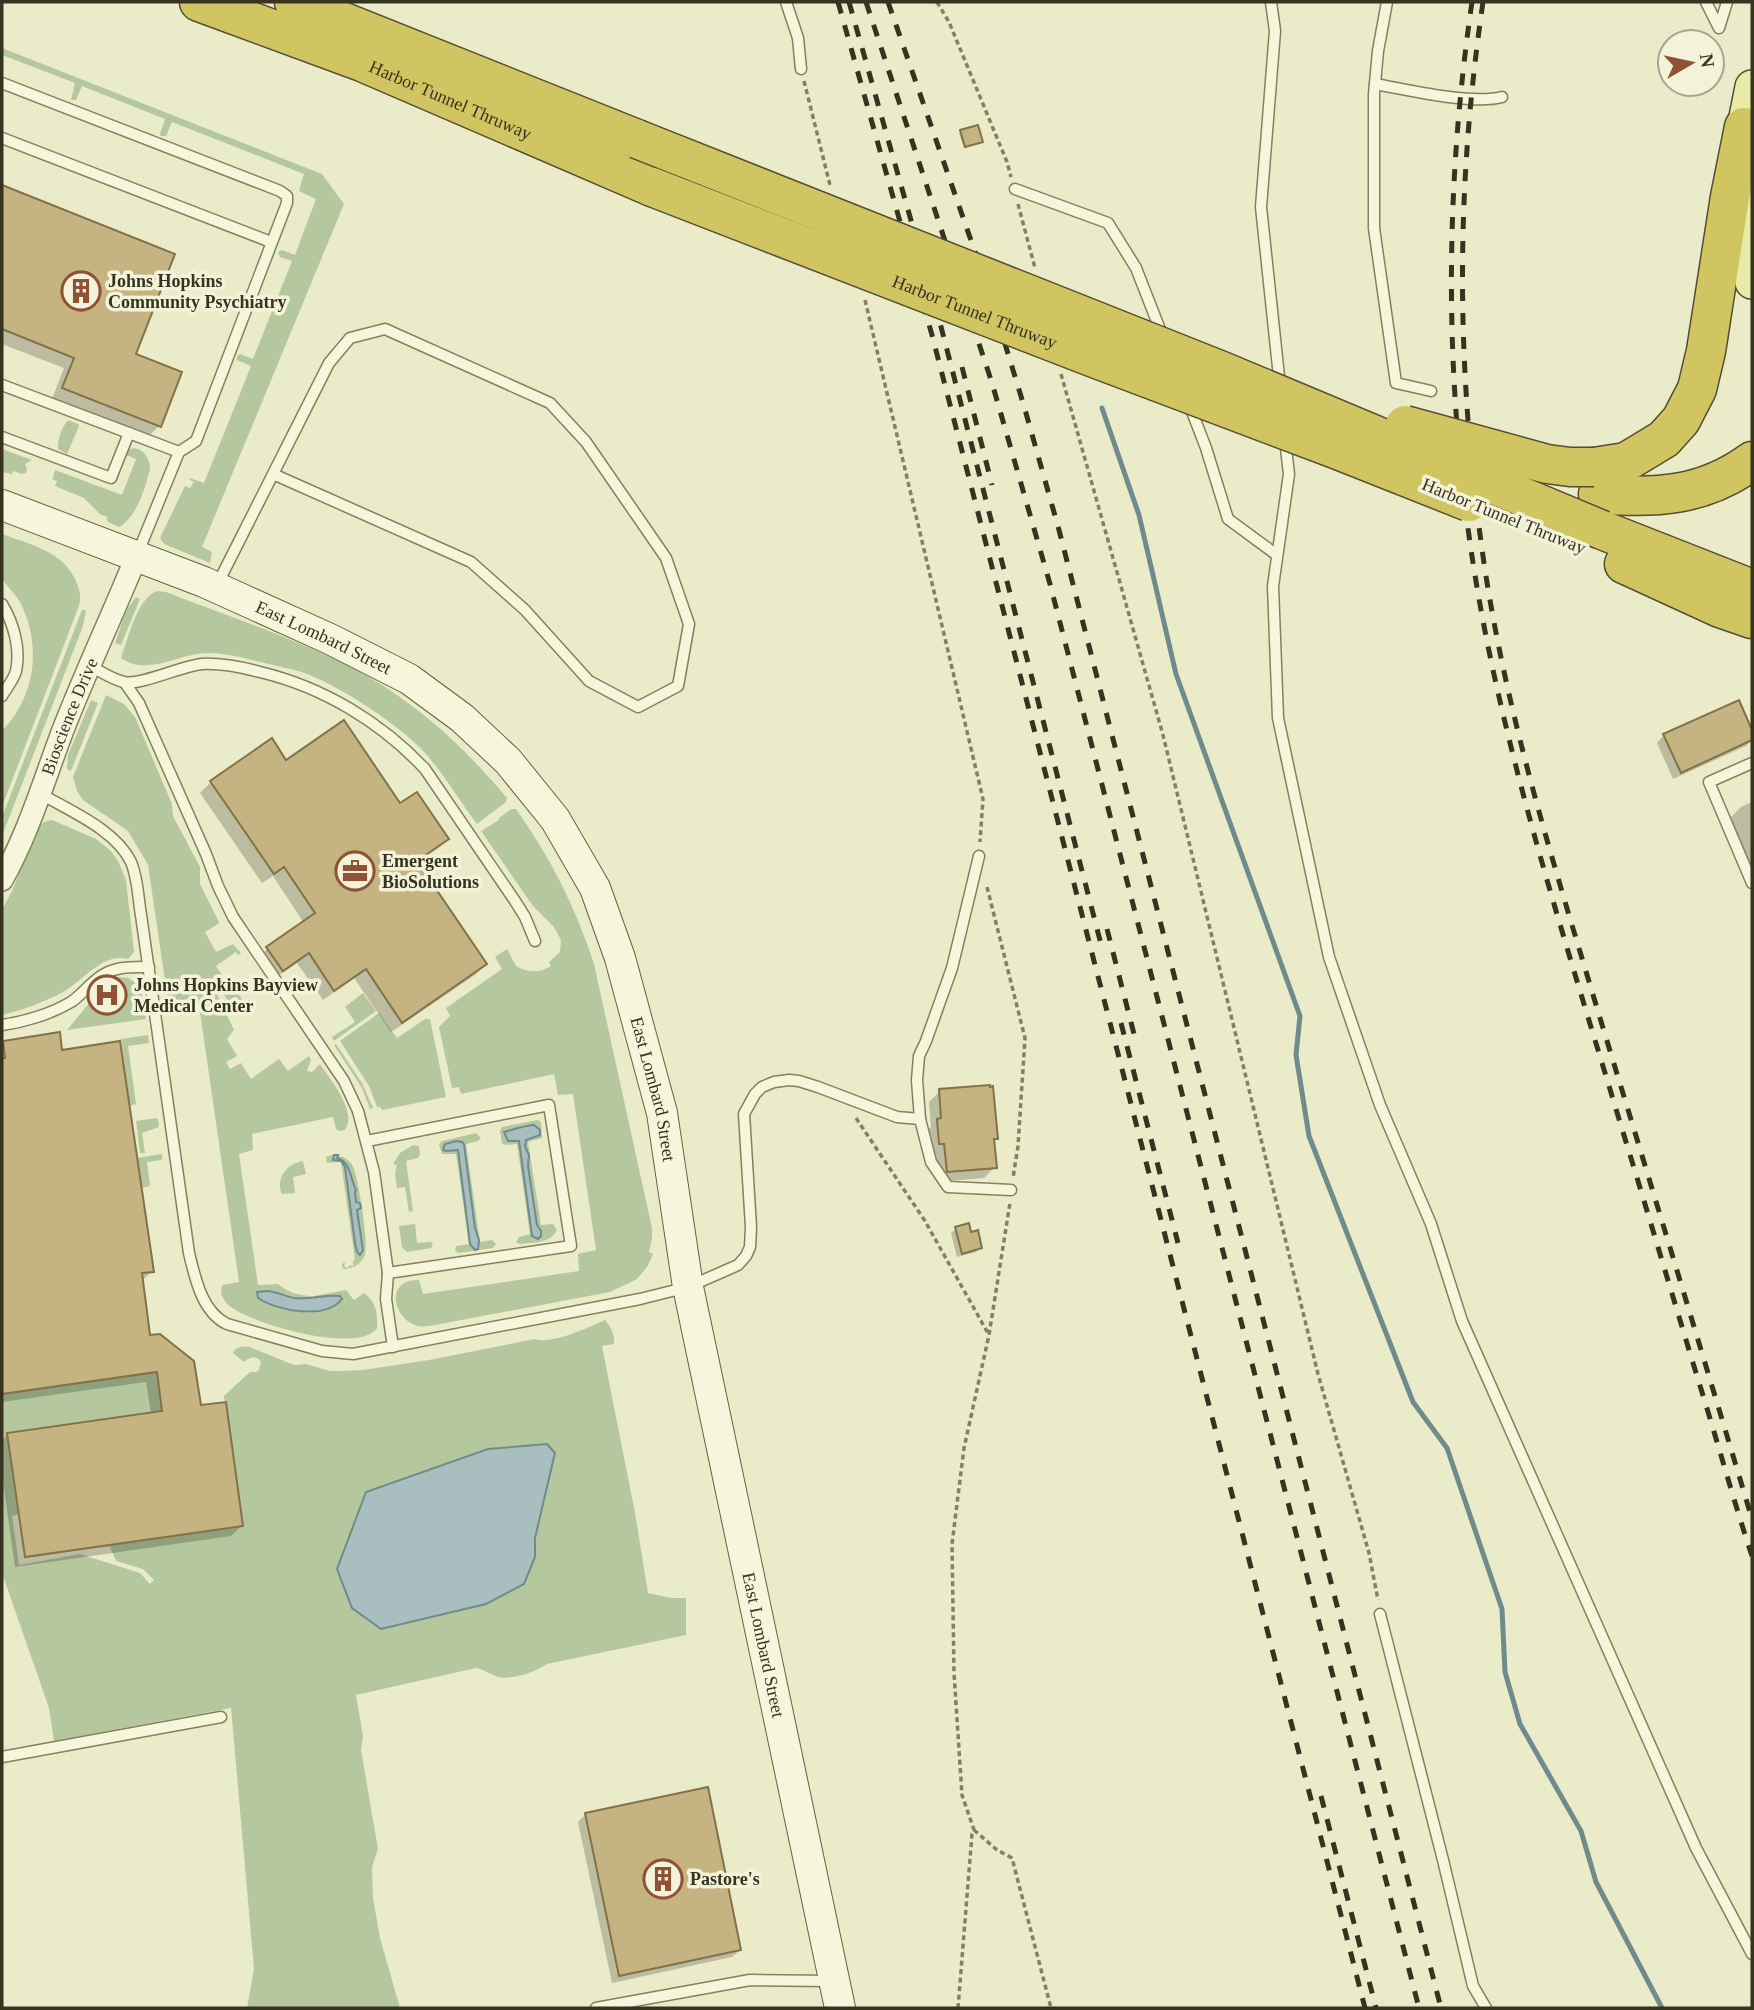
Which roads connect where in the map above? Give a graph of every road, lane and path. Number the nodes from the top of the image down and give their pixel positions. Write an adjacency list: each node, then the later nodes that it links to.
1 (199, 2): 36 (highway, Harbor Tunnel Thruway, bridge)
2 (295, 2): 23 (highway, Harbor Tunnel Thruway, bridge)
3 (786, 2): 9 (lane)
4 (937, 2): 16 (path)
5 (1271, 2): 28 (lane)
6 (1387, 2): 11 (lane)
7 (1706, 2): 8 (lane)
8 (1727, 2)
9 (801, 69): 17 (path)
10 (2, 83): 18 (lane)
11 (1375, 84): 13 (lane); 27 (lane)
12 (1752, 88): 14 (main road)
13 (1502, 96)
14 (1744, 127): 20 (main road); 36 (highway)
15 (2, 138): 18 (lane)
16 (1014, 189): 19 (path); 22 (lane)
17 (831, 191)
18 (271, 243): 32 (lane)
19 (1035, 268)
20 (1752, 282)
21 (863, 294): 49 (path)
22 (1176, 371)
23 (1222, 371): 36 (highway, Harbor Tunnel Thruway, bridge); 36 (highway, bridge)
24 (1061, 373): 63 (path)
25 (1181, 384): 38 (lane)
26 (2, 385): 30 (lane)
27 (1432, 391)
28 (1282, 406)
29 (1283, 419): 38 (lane)
30 (129, 433): 31 (lane); 32 (lane)
31 (2, 438)
32 (180, 452): 37 (lane)
33 (1752, 461): 36 (highway)
34 (273, 474): 34 (lane); 39 (lane)
35 (2, 505): 37 (main road, East Lombard Street)
36 (1600, 512): 40 (highway, Harbor Tunnel Thruway); 42 (highway, Harbor Tunnel Thruway)
37 (137, 555): 39 (main road, East Lombard Street); 44 (street, Bioscience Drive)
38 (1278, 555): 67 (lane)
39 (216, 588): 60 (main road, East Lombard Street)
40 (1752, 589)
41 (2, 604): 43 (lane)
42 (1752, 619)
43 (6, 626): 46 (lane)
44 (90, 666): 45 (lane); 48 (street, Bioscience Drive)
45 (125, 683): 52 (lane); 57 (lane)
46 (2, 696)
47 (1752, 762): 51 (lane)
48 (41, 794): 50 (street, Bioscience Drive); 53 (lane)
49 (979, 856): 56 (lane); 58 (path)
50 (2, 880)
51 (1752, 883)
52 (535, 941)
53 (149, 967): 54 (lane); 62 (lane)
54 (2, 1025)
55 (841, 1096): 56 (lane); 60 (lane); 61 (path)
56 (920, 1119): 58 (lane)
57 (367, 1141): 59 (lane); 59 (lane)
58 (1012, 1190): 61 (path)
59 (388, 1273): 62 (lane)
60 (688, 1287): 62 (lane); 68 (main road, East Lombard Street)
61 (989, 1335): 66 (path)
62 (393, 1348)
63 (1380, 1614): 72 (lane)
64 (221, 1717): 65 (lane)
65 (2, 1757)
66 (974, 1830): 70 (path); 71 (path)
67 (1752, 1954)
68 (837, 1994): 69 (lane)
69 (596, 2008)
70 (958, 2008)
71 (1051, 2008)
72 (1486, 2008)

